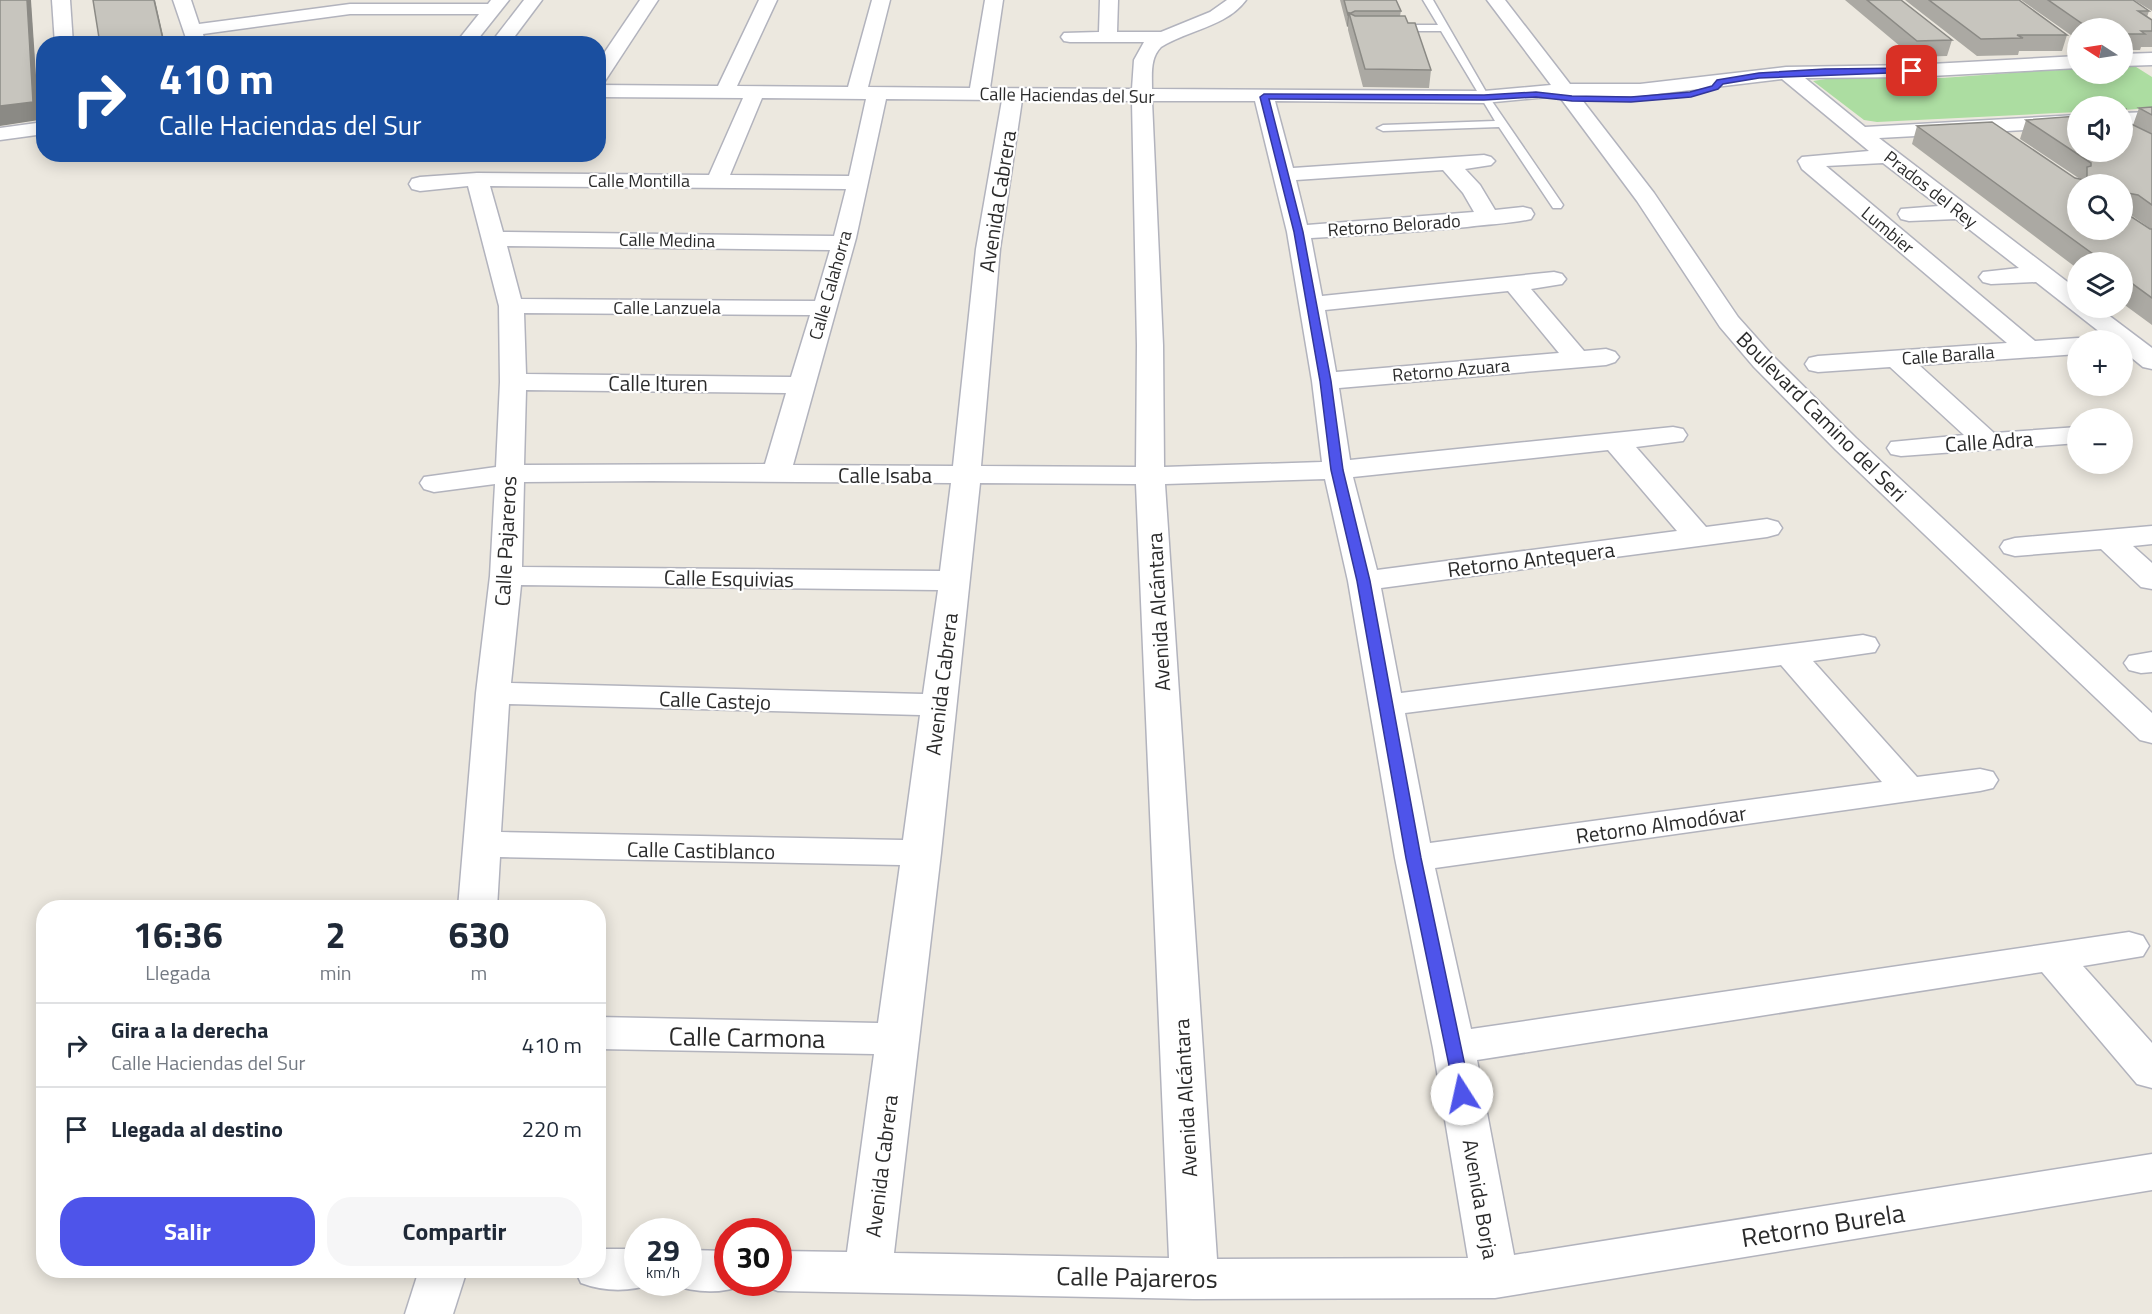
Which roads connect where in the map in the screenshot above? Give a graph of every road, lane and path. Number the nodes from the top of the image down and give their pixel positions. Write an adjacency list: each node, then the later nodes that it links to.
1 (61, 0): 17 (street)
2 (182, 0): 18 (street)
3 (533, 0): 21 (street)
4 (649, 0): 27 (street)
5 (768, 0): 31 (street)
6 (881, 0): 33 (street, Calle Calahorra)
7 (994, 0): 34 (street)
8 (1109, 0): 23 (street)
9 (1215, 0): 10 (street)
10 (1236, 0): 24 (street, Avenida Alcántara)
11 (1428, 0): 16 (lane)
12 (1496, 0): 35 (street, Boulevard Camino del Seri)
13 (497, 5): 14 (street); 20 (street)
14 (320, 6): 19 (street)
15 (1377, 28): 16 (lane)
16 (1446, 28): 39 (lane)
17 (63, 36)
18 (194, 36)
19 (198, 36)
20 (471, 36)
21 (505, 36)
22 (1070, 37): 23 (street)
23 (1108, 37): 24 (street)
24 (1164, 37): 37 (street, Avenida Alcántara)
25 (1951, 48): 28 (street)
26 (2067, 54): 28 (street, Calle Haciendas del Sur)
27 (606, 65)
28 (1977, 68): 29 (street, Calle Haciendas del Sur)
29 (1786, 73): 35 (street, Calle Haciendas del Sur); 48 (street, Prados del Rey)
30 (606, 92): 31 (street, Calle Haciendas del Sur)
31 (725, 92): 32 (street, Calle Haciendas del Sur)
32 (755, 92): 33 (street, Calle Haciendas del Sur); 55 (street)
33 (866, 94): 34 (street, Calle Haciendas del Sur); 56 (street, Calle Calahorra)
34 (979, 94): 36 (street, Calle Haciendas del Sur)
35 (1568, 94): 39 (street, Calle Haciendas del Sur); 111 (street, Boulevard Camino del Seri)
36 (1013, 95): 37 (street, Calle Haciendas del Sur); 94 (street, Avenida Cabrera)
37 (1142, 96): 38 (street, Calle Haciendas del Sur); 95 (street, Avenida Alcántara)
38 (1264, 97): 39 (street, Calle Haciendas del Sur); 53 (street, Avenida Borja)
39 (1484, 97): 42 (lane)
40 (2152, 118): 44 (street)
41 (2067, 122): 43 (street)
42 (1502, 124): 46 (lane); 58 (lane)
43 (1984, 126): 48 (street); 49 (street)
44 (2133, 126)
45 (36, 129): 47 (street)
46 (1383, 129)
47 (0, 134)
48 (1861, 134): 50 (street, Prados del Rey)
49 (2012, 146)
50 (1888, 156): 59 (street, Prados del Rey); 77 (street, Lumbier)
51 (1484, 160): 52 (street)
52 (1448, 163): 53 (street); 62 (street, Retorno Belorado)
53 (1282, 175): 63 (street, Avenida Borja)
54 (477, 179): 55 (street, Calle Montilla); 57 (street, Calle Montilla); 64 (street, Calle Pajareros)
55 (717, 181): 56 (street, Calle Montilla)
56 (858, 183): 65 (street, Calle Calahorra)
57 (420, 184)
58 (1557, 205)
59 (1962, 212): 61 (street); 66 (street, Prados del Rey)
60 (1523, 214): 62 (street, Retorno Belorado)
61 (1909, 214)
62 (1489, 218): 63 (street, Retorno Belorado)
63 (1298, 232): 71 (street, Avenida Borja)
64 (492, 239): 65 (street, Calle Medina); 72 (street, Calle Pajareros)
65 (842, 243): 73 (street, Calle Calahorra)
66 (2042, 274): 67 (street); 70 (street, Prados del Rey)
67 (1991, 277)
68 (1554, 279): 69 (street)
69 (1513, 282): 71 (street); 79 (street)
70 (2067, 293)
71 (1311, 304): 83 (street, Avenida Borja)
72 (511, 306): 73 (street, Calle Lanzuela); 84 (street, Calle Pajareros)
73 (824, 308): 85 (street, Calle Calahorra)
74 (2099, 318): 75 (street)
75 (2134, 342): 81 (street)
76 (2067, 347): 77 (street, Calle Baralla)
77 (2029, 349): 80 (street, Calle Baralla)
78 (1606, 357): 79 (street, Retorno Azuara)
79 (1577, 359): 83 (street, Retorno Azuara)
80 (1897, 359): 82 (street, Calle Baralla); 88 (street)
81 (2152, 361)
82 (1818, 364)
83 (1325, 381): 91 (street, Avenida Borja)
84 (513, 382): 85 (street, Calle Ituren); 92 (street, Calle Pajareros)
85 (802, 385): 93 (street, Calle Calahorra)
86 (1673, 435): 89 (street)
87 (2067, 436): 88 (street, Calle Adra)
88 (1987, 441): 90 (street, Calle Adra)
89 (1616, 442): 91 (street); 99 (street)
90 (1901, 448)
91 (1337, 470): 95 (street, Calle Isaba); 105 (street, Avenida Borja)
92 (508, 474): 93 (street, Calle Isaba); 96 (street, Calle Isaba); 102 (street, Calle Pajareros)
93 (776, 474): 94 (street, Calle Isaba)
94 (966, 475): 95 (street, Calle Isaba); 104 (street, Avenida Cabrera)
95 (1150, 476): 131 (street, Avenida Alcántara)
96 (434, 483)
97 (1767, 528): 99 (street, Retorno Antequera)
98 (2152, 535): 100 (street)
99 (1698, 537): 105 (street, Retorno Antequera)
100 (2108, 539): 101 (street); 103 (street)
101 (2015, 547)
102 (506, 576): 104 (street, Calle Esquivias); 108 (street, Calle Pajareros)
103 (2152, 580)
104 (953, 581): 109 (street, Avenida Cabrera)
105 (1364, 581): 110 (street, Avenida Borja)
106 (1863, 645): 107 (street)
107 (1790, 655): 110 (street); 113 (street)
108 (493, 693): 109 (street, Calle Castejo); 114 (street, Calle Pajareros)
109 (938, 705): 115 (street, Avenida Cabrera)
110 (1386, 705): 116 (street, Avenida Borja)
111 (2152, 732)
112 (1980, 780): 113 (street, Retorno Almodóvar)
113 (1908, 789): 116 (street, Retorno Almodóvar)
114 (481, 844): 115 (street, Calle Castiblanco); 117 (street, Calle Pajareros)
115 (922, 854): 121 (street, Avenida Cabrera)
116 (1414, 858): 122 (street, Avenida Borja)
117 (478, 900)
118 (2129, 946): 119 (street)
119 (2052, 956): 122 (street); 123 (street)
120 (606, 1033): 121 (street, Calle Carmona)
121 (896, 1039): 128 (street, Avenida Cabrera)
122 (1454, 1048): 130 (street, Avenida Borja)
123 (2152, 1072)
124 (2152, 1172): 130 (street, Retorno Burela)
125 (606, 1269): 126 (street)
126 (624, 1269)
127 (792, 1271): 128 (street, Calle Pajareros)
128 (868, 1273): 131 (street, Calle Pajareros)
129 (440, 1278): 132 (street)
130 (1495, 1278): 131 (street, Calle Pajareros)
131 (1194, 1279)
132 (429, 1314)

